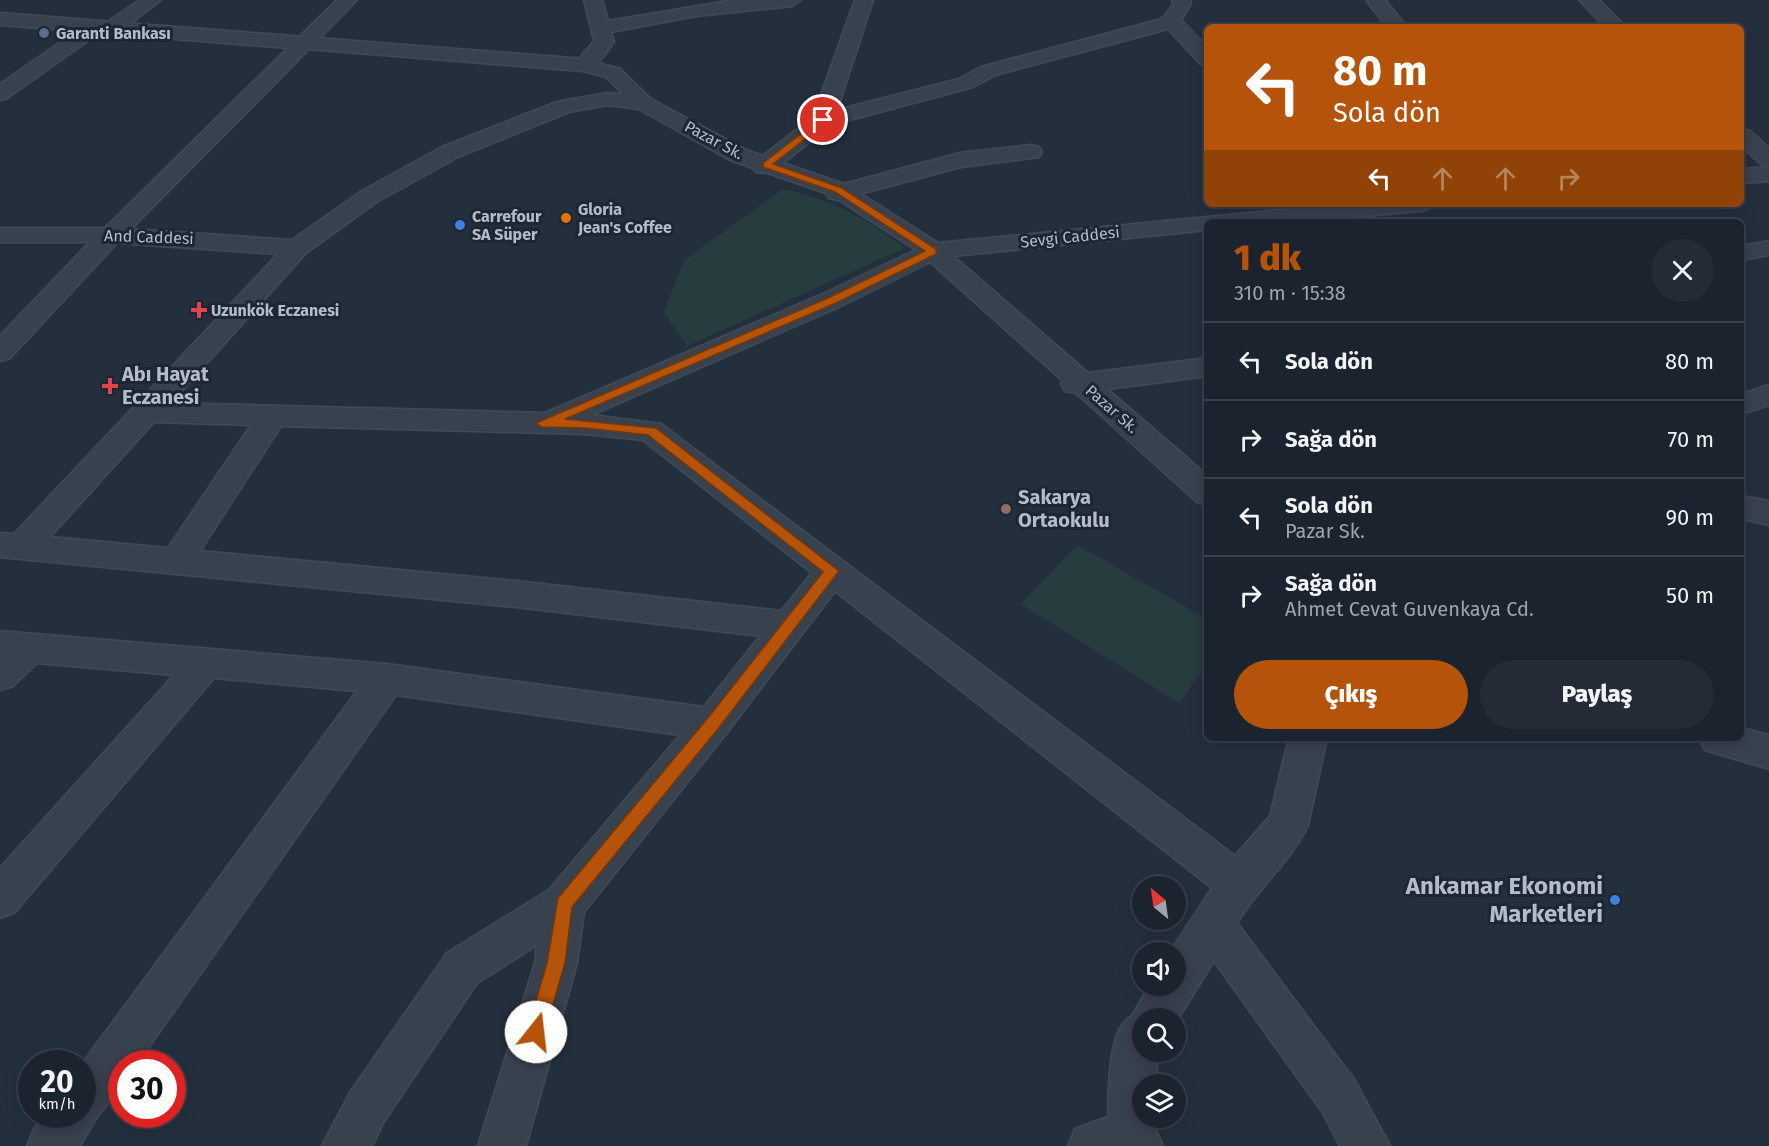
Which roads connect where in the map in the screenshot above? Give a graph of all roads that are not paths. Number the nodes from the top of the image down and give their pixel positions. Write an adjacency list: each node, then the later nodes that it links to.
1 (152, 0): 13 (street)
2 (348, 0): 15 (street)
3 (593, 0): 14 (street)
4 (792, 0): 14 (street)
5 (864, 0): 21 (street)
6 (1181, 0): 10 (street)
7 (1375, 0): 11 (street)
8 (1588, 0): 12 (street)
9 (0, 19): 13 (street)
10 (1171, 21): 16 (street); 21 (street)
11 (1395, 24)
12 (1613, 24)
13 (105, 27): 15 (street); 18 (street)
14 (601, 28): 17 (street)
15 (304, 43): 17 (street); 34 (street)
16 (1204, 56)
17 (577, 64): 19 (street); 20 (street)
18 (0, 94)
19 (640, 102): 20 (street); 25 (street, Pazar Sk.)
20 (564, 106): 35 (street)
21 (823, 120): 25 (street)
22 (1744, 138): 24 (street)
23 (1032, 153): 28 (street)
24 (1769, 159)
25 (765, 166): 28 (street, Pazar Sk.)
26 (1769, 174): 27 (street)
27 (1744, 176)
28 (840, 192): 37 (street, Pazar Sk.)
29 (1393, 207): 30 (street)
30 (1347, 212): 31 (street)
31 (1259, 219)
32 (1204, 223): 37 (street, Sevgi Caddesi)
33 (0, 235): 34 (street, And Caddesi)
34 (111, 235): 35 (street, And Caddesi); 39 (street)
35 (297, 248): 44 (street)
36 (1769, 248): 38 (street)
37 (931, 252): 41 (street, Pazar Sk.); 46 (street, Sevgi Caddesi)
38 (1744, 253)
39 (0, 352)
40 (1204, 367): 41 (street)
41 (1079, 383): 47 (street, Pazar Sk.); 48 (street)
42 (1769, 395): 43 (street)
43 (1744, 403)
44 (148, 412): 45 (street); 51 (street)
45 (273, 415): 46 (street); 52 (street)
46 (542, 423): 53 (street)
47 (1204, 491)
48 (1204, 500)
49 (1744, 508): 50 (street)
50 (1769, 513)
51 (10, 547): 52 (street)
52 (176, 562): 54 (street)
53 (832, 571): 54 (street); 63 (street)
54 (790, 626): 59 (street)
55 (14, 647): 56 (street); 57 (street)
56 (206, 663): 58 (street); 64 (street)
57 (0, 675)
58 (387, 679): 59 (street); 69 (street)
59 (712, 724): 65 (street)
60 (1307, 741): 63 (street)
61 (1729, 741): 62 (street)
62 (1769, 752)
63 (1238, 883): 66 (street)
64 (0, 898)
65 (564, 904): 73 (street); 74 (street)
66 (1213, 925): 67 (street); 75 (street)
67 (1186, 967)
68 (1133, 1062): 71 (street)
69 (96, 1083)
70 (64, 1128): 72 (street)
71 (1120, 1141)
72 (51, 1146)
73 (346, 1146)
74 (502, 1146)
75 (1366, 1146)

